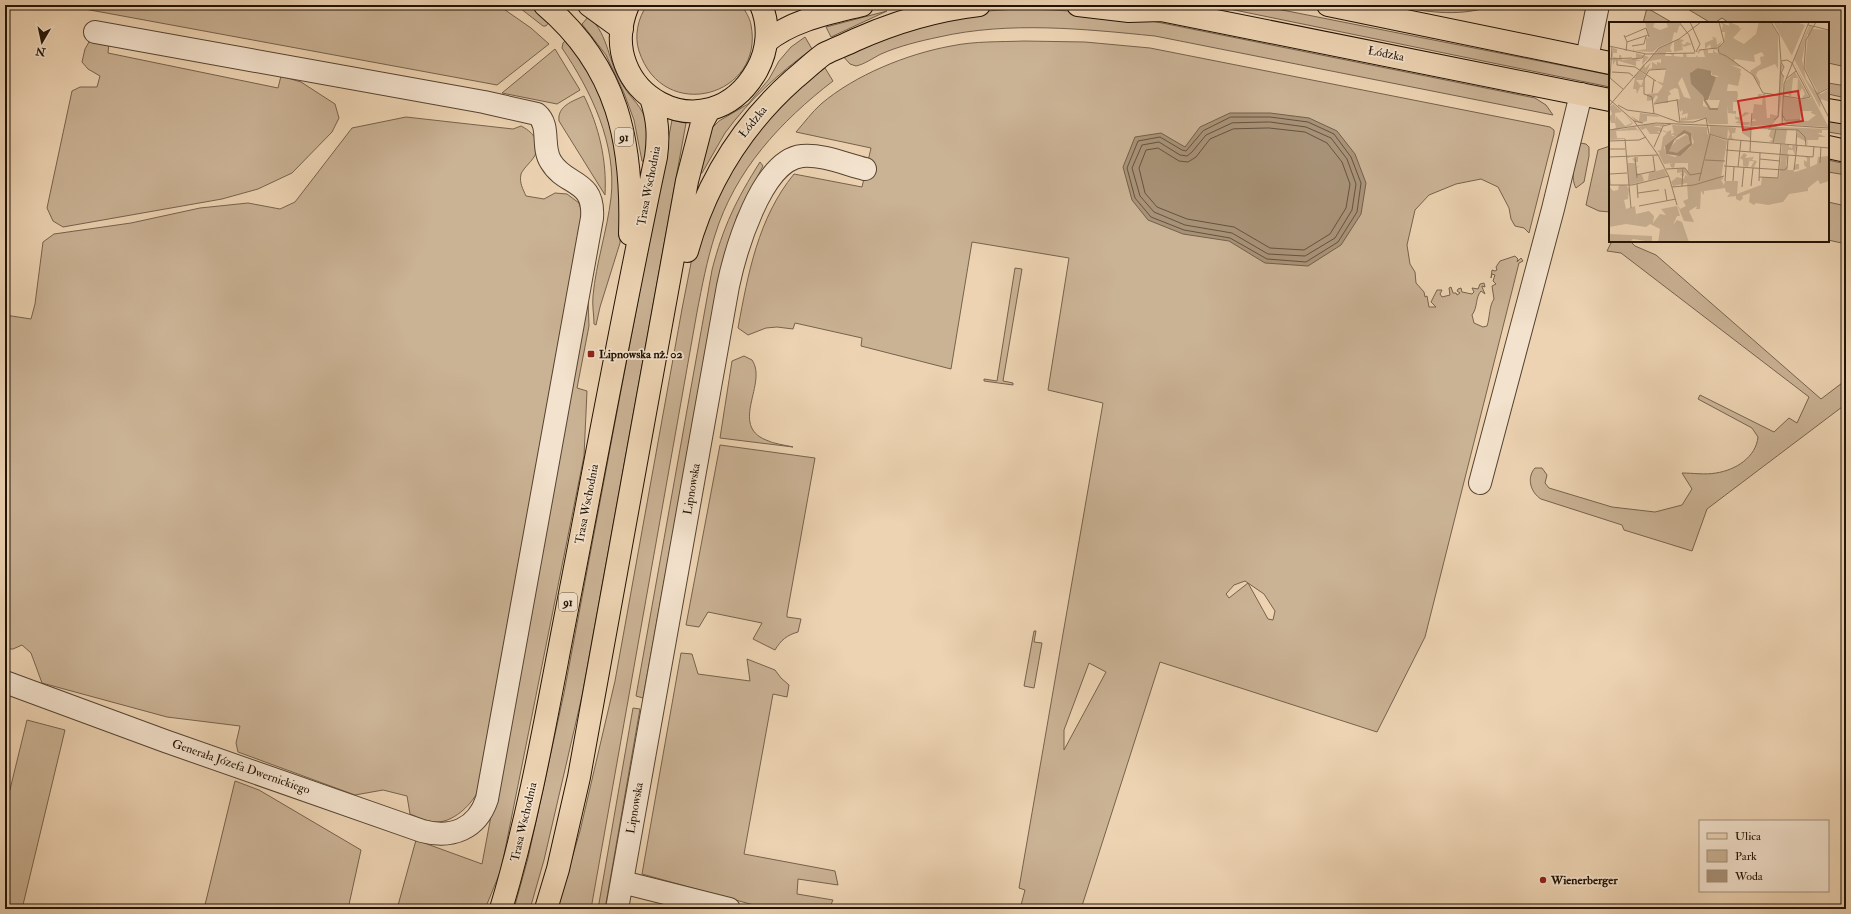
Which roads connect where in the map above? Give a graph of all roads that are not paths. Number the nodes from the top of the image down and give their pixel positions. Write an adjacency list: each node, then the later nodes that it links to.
1 (545, 5): 25 (main road, 91)
2 (589, 5): 11 (main road)
3 (628, 5): 11 (main road, 91)
4 (761, 5): 13 (main road, 91)
5 (862, 5): 13 (main road)
6 (979, 5): 26 (main road, Łódzka)
7 (1078, 5): 10 (main road, Łódzka)
8 (1328, 5): 14 (main road)
9 (1598, 5): 14 (street)
10 (1154, 7): 16 (main road, Łódzka)
11 (622, 29): 17 (main road, 91)
12 (95, 32): 28 (street, Generała Józefa Dwernickiego)
13 (766, 42): 19 (main road, 91)
14 (1587, 58): 15 (main road)
15 (1609, 63)
16 (1581, 94): 18 (main road, Łódzka); 27 (street)
17 (651, 98): 19 (main road, 91); 25 (main road, Trasa Wschodnia / 91)
18 (1609, 100)
19 (708, 110): 26 (main road)
20 (1829, 110): 21 (main road)
21 (1846, 114)
22 (1829, 147): 23 (main road)
23 (1846, 151)
24 (865, 169): 29 (street, Lipnowska)
25 (627, 293): 30 (main road, Trasa Wschodnia / 91)
26 (654, 362): 31 (main road)
27 (1480, 483)
28 (5, 682)
29 (622, 882): 32 (street, Lipnowska); 33 (street)
30 (501, 909)
31 (546, 909)
32 (617, 909)
33 (729, 909)

